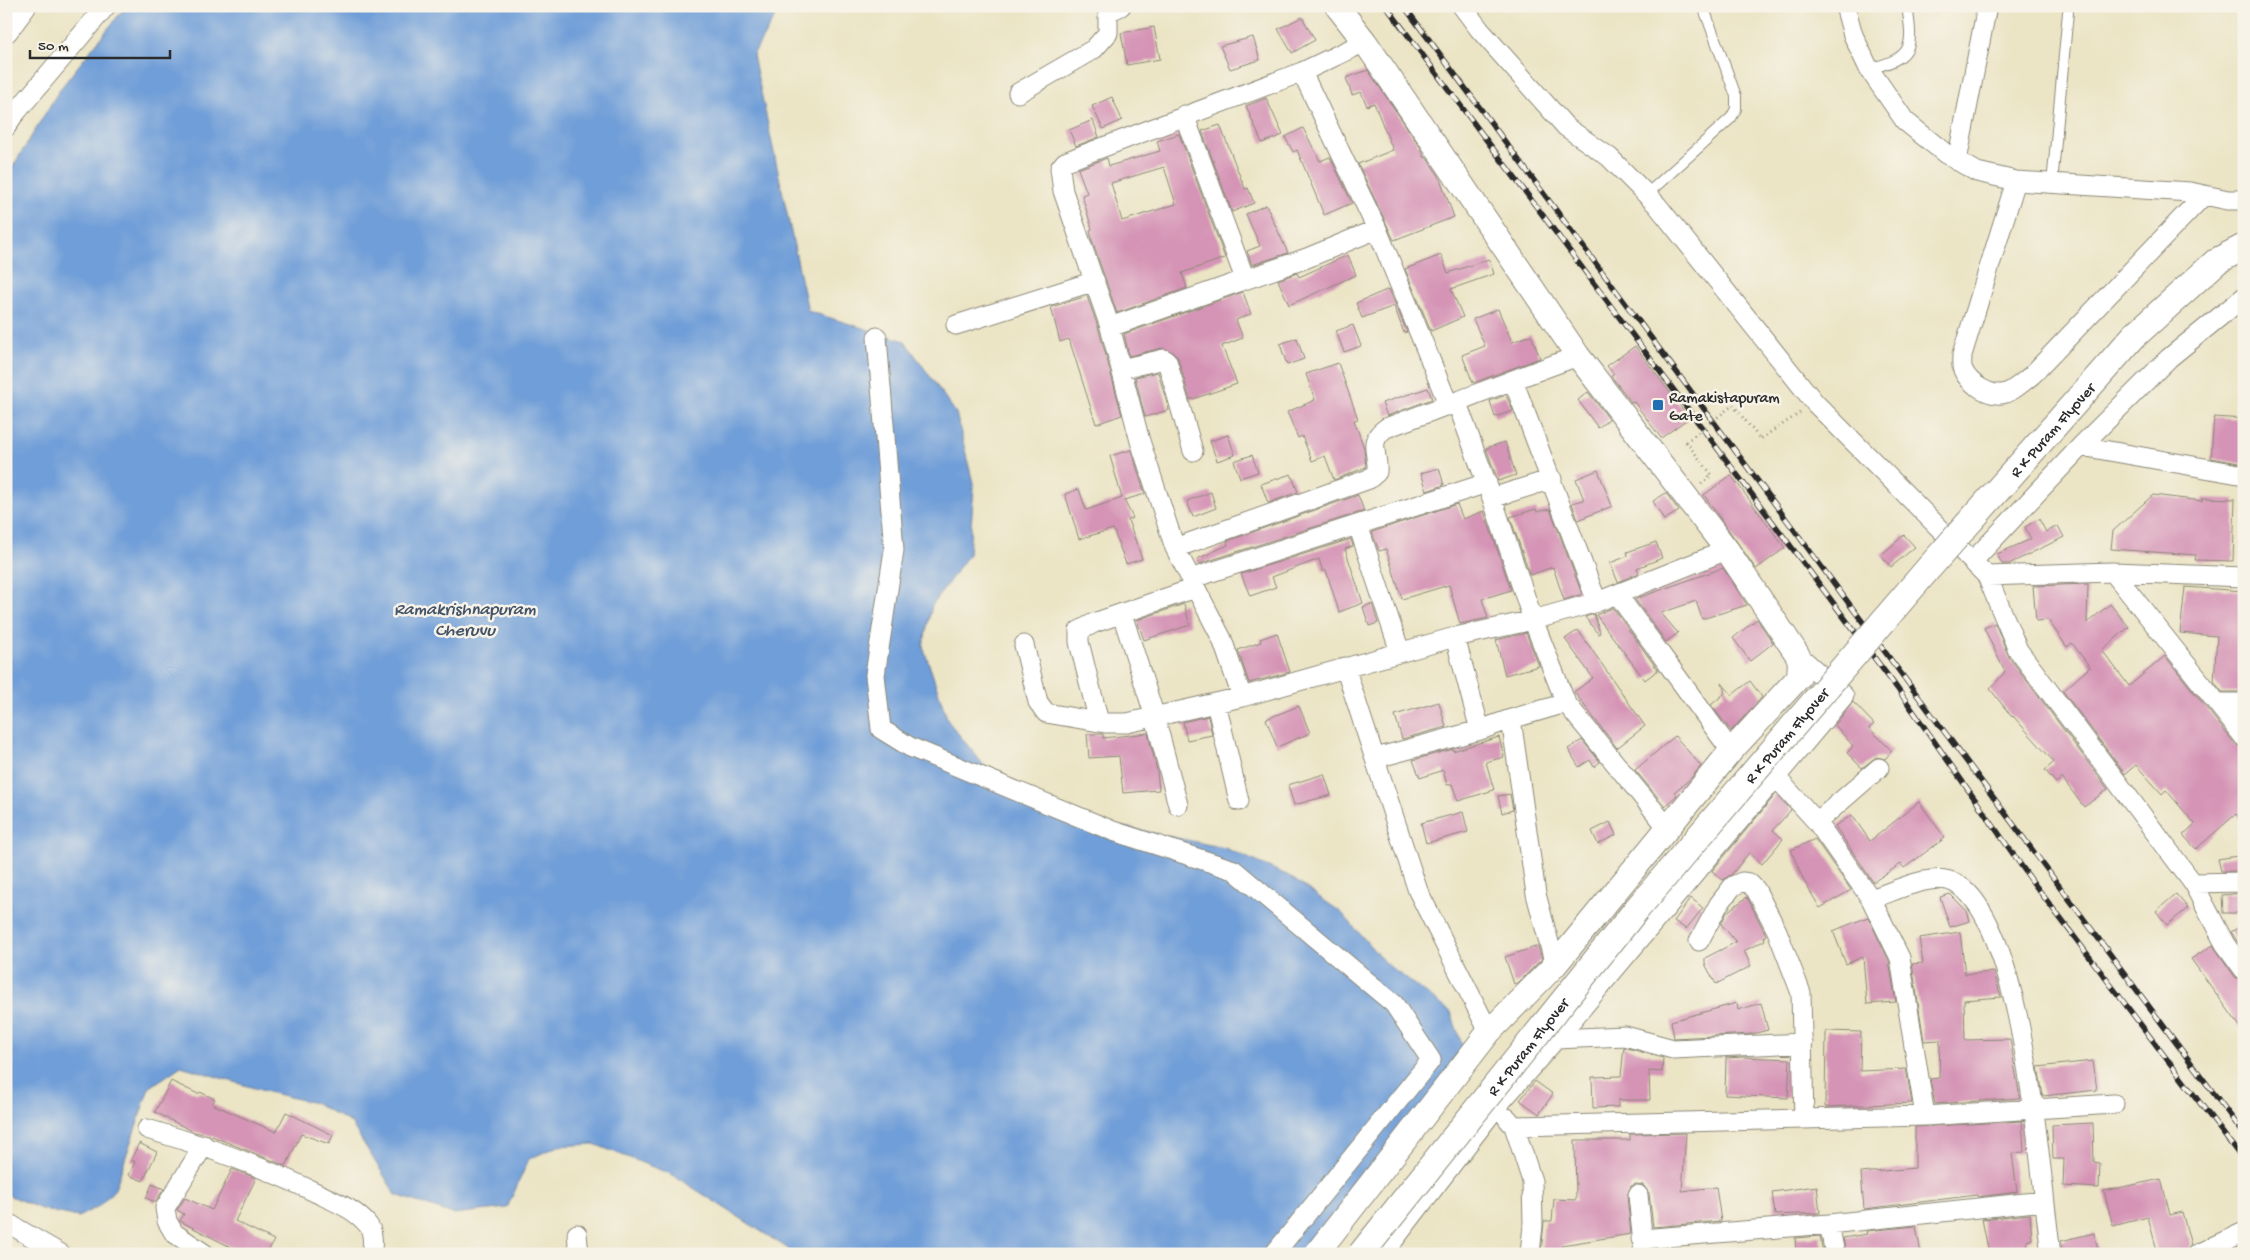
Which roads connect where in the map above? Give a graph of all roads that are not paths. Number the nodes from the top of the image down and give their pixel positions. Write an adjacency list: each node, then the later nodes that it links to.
1 (106, 6): 15 (street)
2 (1121, 6): 13 (street)
3 (1337, 6): 10 (street)
4 (1462, 6): 19 (street)
5 (1703, 6): 19 (lane)
6 (1845, 6): 11 (street)
7 (1907, 6): 11 (lane)
8 (1987, 6): 16 (street)
9 (2068, 12): 18 (lane)
10 (1365, 42): 12 (street); 30 (street)
11 (1869, 69): 16 (street)
12 (1302, 72): 14 (street); 22 (street)
13 (1018, 93)
14 (1184, 115): 24 (street); 25 (street)
15 (6, 127)
16 (1957, 161): 17 (street)
17 (2016, 182): 18 (street); 20 (street)
18 (2052, 184): 20 (street)
19 (1646, 195): 42 (street)
20 (2204, 195): 21 (street)
21 (2244, 200)
22 (1376, 229): 24 (street); 33 (street)
23 (2244, 247): 106 (main road, R K Puram Flyover, bridge)
24 (1245, 279): 28 (street)
25 (1095, 281): 27 (street); 28 (street)
26 (2244, 297): 34 (street)
27 (956, 325)
28 (1110, 327): 31 (street)
29 (877, 337): 83 (street)
30 (1578, 356): 32 (street); 41 (street)
31 (1120, 369): 35 (street); 40 (street)
32 (1513, 380): 33 (street); 37 (street)
33 (1453, 404): 38 (street); 40 (street)
34 (2081, 446): 36 (street); 42 (street)
35 (1193, 451)
36 (2244, 475)
37 (1552, 479): 38 (street); 48 (street)
38 (1490, 490): 39 (street); 50 (street)
39 (1358, 525): 46 (street); 53 (street)
40 (1175, 548): 46 (street)
41 (1727, 550): 47 (street); 54 (street)
42 (1973, 561): 44 (street)
43 (2113, 572): 44 (street); 45 (street); 59 (street)
44 (1987, 576): 75 (street)
45 (2244, 577)
46 (1192, 583): 49 (street); 56 (street)
47 (1617, 594): 48 (street); 66 (street)
48 (1597, 602): 50 (street)
49 (1122, 614): 61 (street); 63 (street)
50 (1533, 620): 51 (street); 58 (street)
51 (1455, 637): 53 (street); 64 (street)
52 (1024, 645): 63 (street)
53 (1400, 652): 55 (street)
54 (1796, 654): 66 (street); 69 (street)
55 (1345, 667): 56 (street); 67 (street)
56 (1242, 697): 57 (street)
57 (1216, 703): 61 (street); 70 (street)
58 (1566, 703): 62 (street); 73 (street)
59 (2217, 703): 60 (street); 65 (street)
60 (2244, 703)
61 (1155, 717): 63 (street); 71 (street)
62 (1511, 718): 64 (street); 78 (street)
63 (1099, 722)
64 (1480, 730): 67 (street)
65 (2244, 737)
66 (1731, 751): 73 (street)
67 (1376, 758): 80 (street)
68 (1879, 768): 72 (street)
69 (1775, 776): 72 (street); 81 (street)
70 (1239, 801)
71 (1178, 805)
72 (1817, 822): 76 (street)
73 (1668, 828): 78 (street)
74 (2244, 882): 75 (street)
75 (2193, 883): 79 (street)
76 (1871, 899): 87 (street); 88 (street)
77 (1699, 940): 82 (street)
78 (1555, 965): 80 (street)
79 (2244, 970)
80 (1489, 1032): 84 (street)
81 (1556, 1039): 82 (street); 86 (street)
82 (1802, 1043): 89 (street)
83 (1431, 1060): 84 (street); 104 (street)
84 (1452, 1079): 105 (street)
85 (2114, 1104): 87 (street)
86 (1497, 1106): 90 (street); 107 (street)
87 (2035, 1110): 88 (street); 94 (street)
88 (1925, 1116): 89 (street)
89 (1804, 1119): 90 (street)
90 (1514, 1126): 108 (street)
91 (147, 1129): 92 (street)
92 (204, 1145): 101 (street); 102 (street)
93 (1638, 1195): 99 (street)
94 (2044, 1201): 96 (street); 110 (street)
95 (6, 1222): 100 (street)
96 (1829, 1224): 99 (street); 109 (street)
97 (2244, 1232): 111 (street)
98 (577, 1234): 103 (street)
99 (1642, 1246)
100 (61, 1254)
101 (205, 1254)
102 (370, 1254)
103 (579, 1254)
104 (1274, 1254)
105 (1316, 1254)
106 (1361, 1254)
107 (1383, 1254)
108 (1530, 1254)
109 (1835, 1254)
110 (2051, 1254)
111 (2197, 1254)

